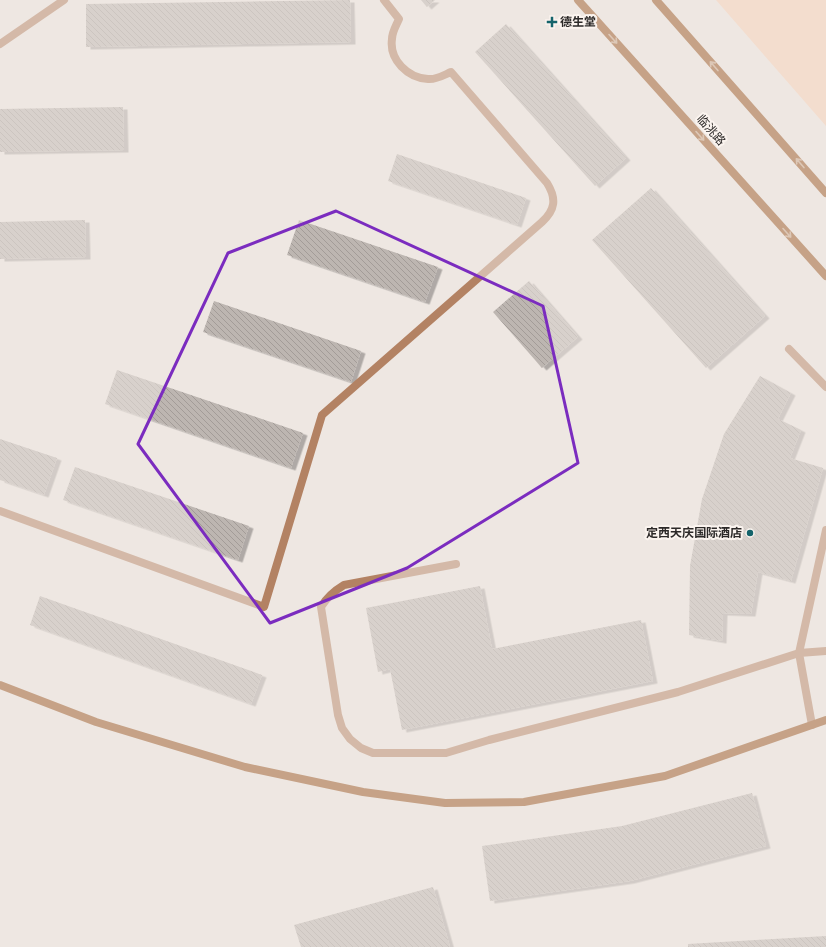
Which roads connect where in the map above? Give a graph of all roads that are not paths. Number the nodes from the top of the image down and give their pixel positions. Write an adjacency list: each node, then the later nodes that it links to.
1 (64, 0): 5 (street)
2 (384, 0): 10 (street)
3 (578, 0): 7 (main road, 临洮路, one-way to 7)
4 (656, 0): 6 (main road, one-way to 4)
5 (0, 44)
6 (826, 193)
7 (826, 276)
8 (789, 349): 9 (street)
9 (826, 387)
10 (0, 511)
11 (826, 530): 14 (street)
12 (456, 564): 14 (street)
13 (826, 652): 14 (street)
14 (799, 653): 17 (street)
15 (0, 685): 17 (main road)
16 (826, 720): 17 (main road)
17 (812, 725)

